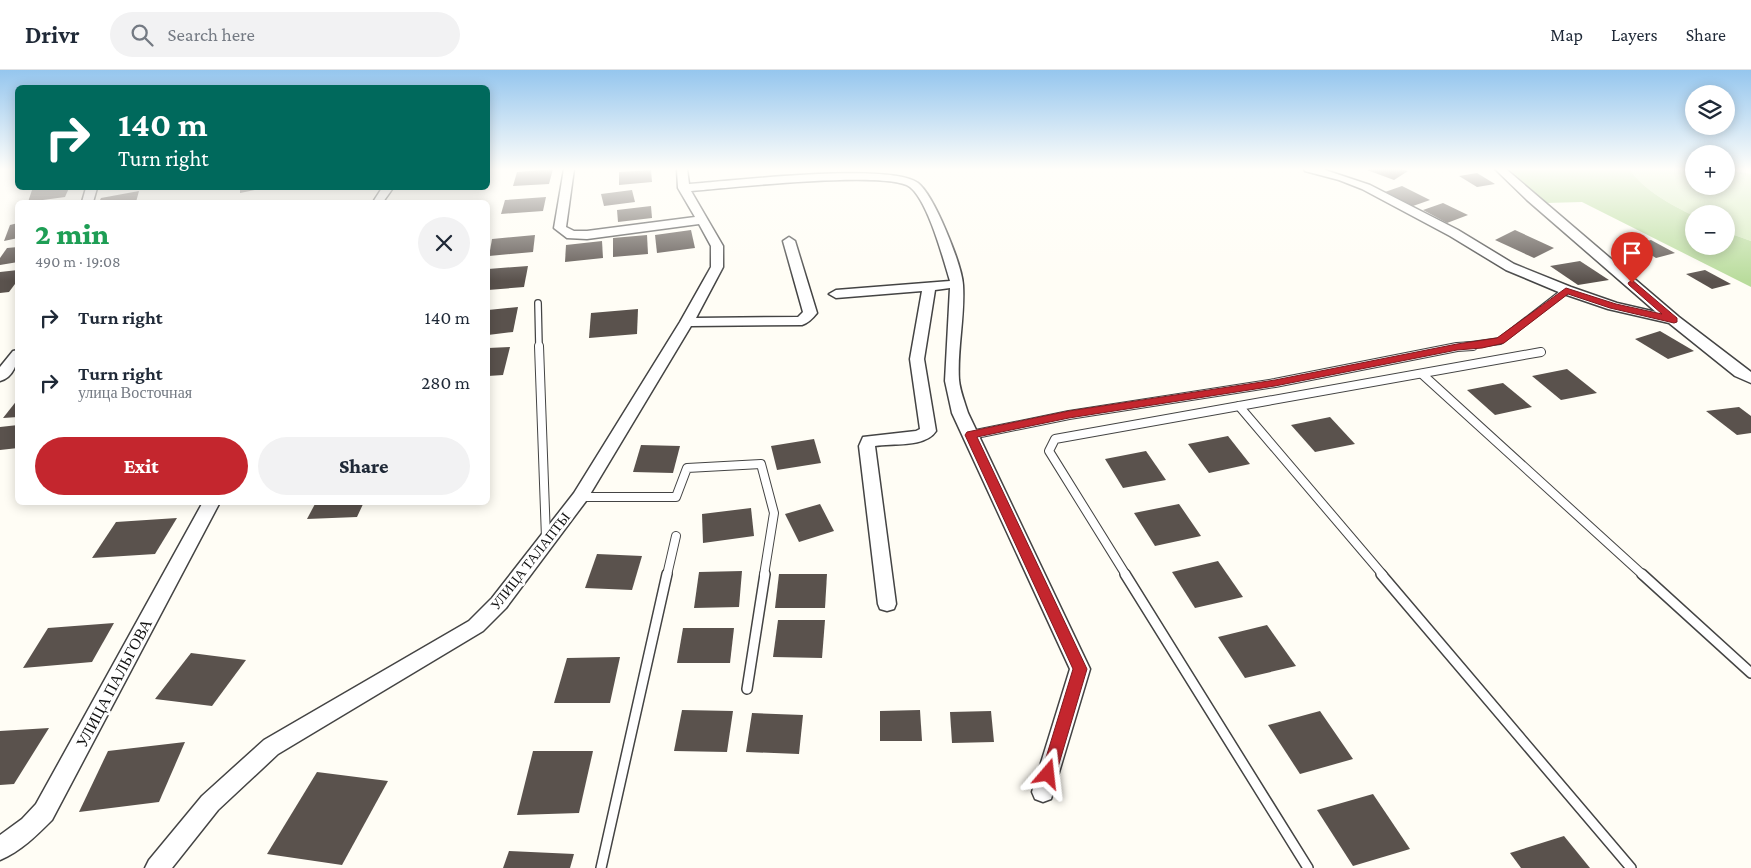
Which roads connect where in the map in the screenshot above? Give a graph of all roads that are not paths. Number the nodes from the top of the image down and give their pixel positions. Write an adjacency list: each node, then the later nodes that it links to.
1 (563, 206): 6 (street)
2 (694, 206): 6 (street, УЛИЦА ТАЛАПТЫ)
3 (929, 206): 8 (street)
4 (1403, 206): 10 (street)
5 (1543, 206): 13 (street)
6 (702, 220): 14 (street, УЛИЦА ТАЛАПТЫ)
7 (789, 241): 14 (street)
8 (957, 284): 9 (street); 21 (street)
9 (929, 286): 11 (street); 26 (street)
10 (1566, 290): 13 (street); 21 (lane)
11 (836, 294)
12 (538, 303): 25 (lane)
13 (1674, 320): 19 (street)
14 (687, 322): 22 (street, УЛИЦА ТАЛАПТЫ)
15 (1541, 352): 17 (lane)
16 (15, 358): 18 (street)
17 (1422, 374): 20 (lane); 27 (lane)
18 (0, 376)
19 (1751, 378)
20 (1239, 406): 33 (lane); 34 (lane)
21 (971, 435): 29 (street)
22 (580, 498): 25 (street, УЛИЦА ТАЛАПТЫ); 28 (lane)
23 (210, 505): 30 (street, УЛИЦА ПАЛЬГОВА)
24 (676, 536): 32 (lane)
25 (546, 540): 31 (street, УЛИЦА ТАЛАПТЫ)
26 (887, 604)
27 (1751, 673)
28 (747, 689)
29 (1043, 792)
30 (0, 849)
31 (157, 868)
32 (601, 868)
33 (1308, 868)
34 (1631, 868)

